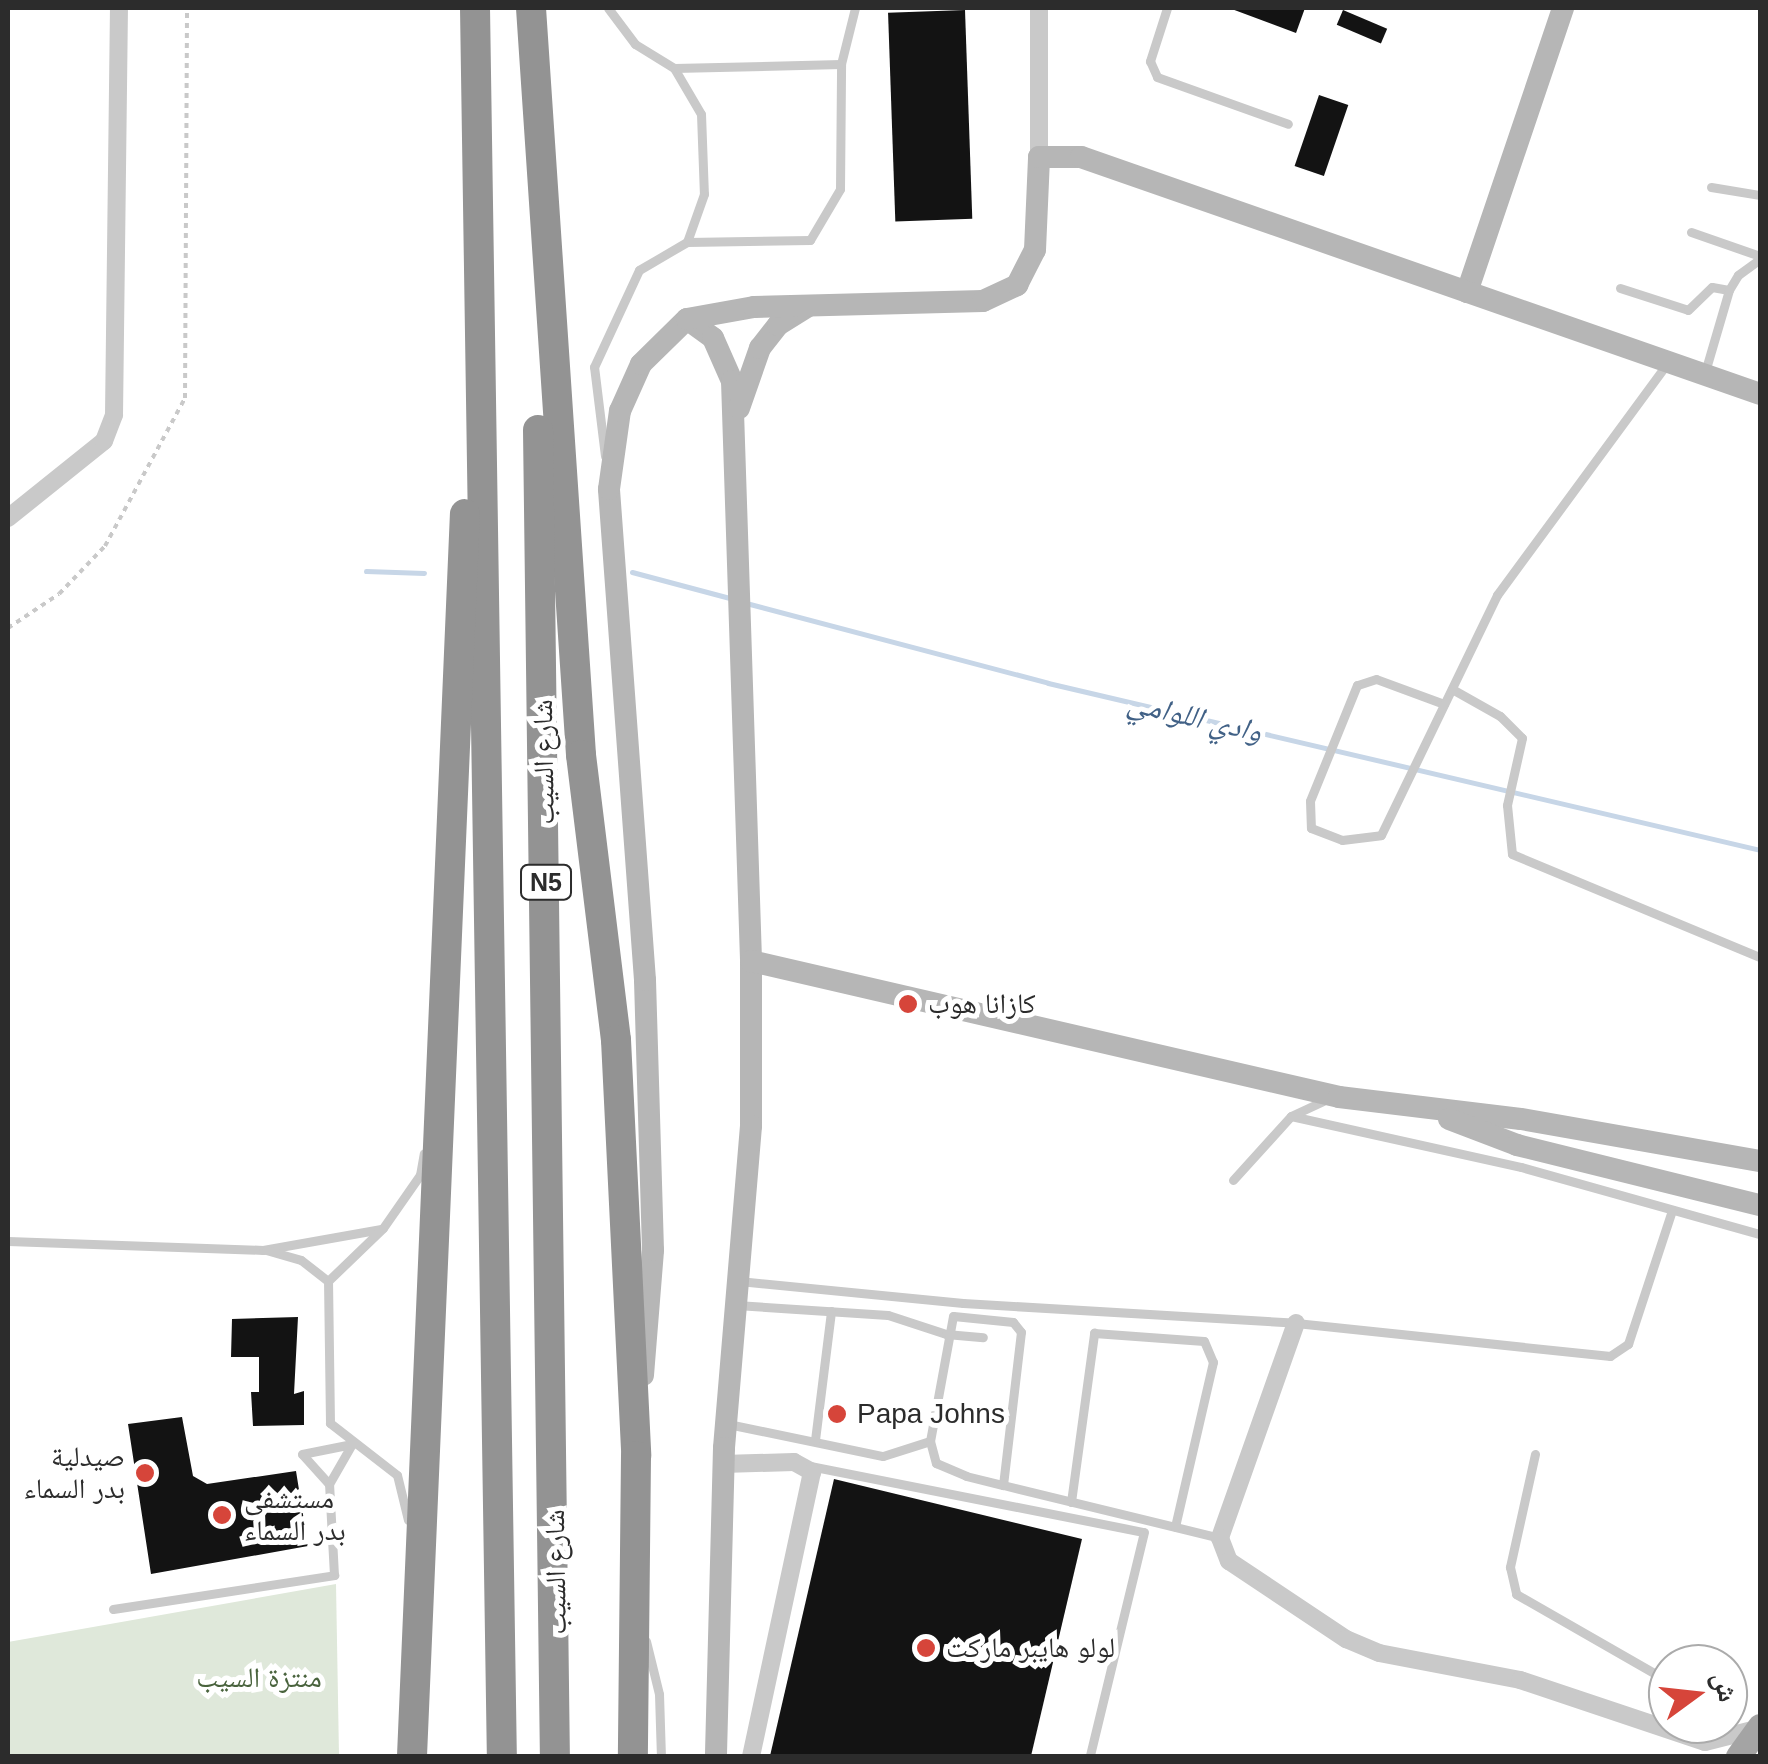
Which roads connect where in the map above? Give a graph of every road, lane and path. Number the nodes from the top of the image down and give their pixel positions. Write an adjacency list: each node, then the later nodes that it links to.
1 (119, 8): 30 (street)
2 (187, 8): 31 (path)
3 (475, 8): 25 (highway, شارع السيب / N5)
4 (530, 8): 60 (highway); 75 (highway, شارع السيب / N5)
5 (608, 8): 11 (lane)
6 (855, 8): 10 (lane)
7 (1039, 8): 13 (street)
8 (1167, 8): 12 (lane)
9 (1563, 8): 21 (street)
10 (841, 64): 11 (lane); 17 (lane)
11 (674, 68): 17 (lane)
12 (1288, 124)
13 (1040, 157): 21 (street); 22 (street)
14 (1711, 187): 15 (lane)
15 (1760, 194)
16 (1691, 232): 18 (lane)
17 (687, 242): 29 (lane)
18 (1760, 258): 20 (lane)
19 (1620, 288): 20 (lane)
20 (1729, 290): 26 (lane)
21 (1467, 292): 24 (street)
22 (810, 304): 23 (street); 28 (street)
23 (686, 319): 28 (street); 29 (street)
24 (1669, 361): 26 (street); 32 (lane)
25 (479, 362): 36 (highway); 74 (highway, شارع السيب / N5)
26 (1704, 374): 27 (street)
27 (1760, 394)
28 (735, 424): 35 (street)
29 (609, 489): 60 (street)
30 (8, 518)
31 (8, 628)
32 (1452, 689): 33 (lane); 34 (lane)
33 (1444, 704): 33 (lane)
34 (1760, 958)
35 (751, 960): 37 (street); 48 (street)
36 (447, 997): 44 (lane); 73 (highway)
37 (1339, 1097): 38 (street); 39 (lane)
38 (1417, 1107): 40 (street); 42 (street)
39 (1292, 1116): 41 (lane); 43 (lane)
40 (1760, 1161)
41 (1233, 1180)
42 (1760, 1204)
43 (1672, 1210): 45 (lane); 52 (lane)
44 (384, 1228): 47 (lane); 49 (lane)
45 (1760, 1234)
46 (8, 1241): 47 (lane)
47 (263, 1250): 49 (lane)
48 (736, 1281): 50 (street); 52 (lane)
49 (328, 1282): 58 (lane)
50 (733, 1305): 51 (lane); 55 (street)
51 (831, 1311): 53 (lane); 56 (lane)
52 (1296, 1323): 67 (street)
53 (946, 1334): 54 (lane); 57 (lane); 64 (lane)
54 (983, 1336)
55 (726, 1423): 56 (lane); 61 (street)
56 (815, 1440): 57 (lane)
57 (930, 1441): 64 (lane)
58 (352, 1444): 63 (lane); 63 (lane); 73 (lane)
59 (1536, 1454): 70 (lane)
60 (636, 1456): 68 (highway)
61 (723, 1464): 62 (street); 78 (street)
62 (806, 1466): 79 (street); 80 (lane)
63 (329, 1484): 69 (lane)
64 (1003, 1485): 65 (lane)
65 (1071, 1502): 66 (lane); 66 (lane)
66 (1175, 1527): 67 (lane)
67 (1220, 1538): 71 (street)
68 (634, 1607): 76 (highway); 77 (lane)
69 (112, 1609)
70 (1648, 1670)
71 (1648, 1718)
72 (1760, 1726): 81 (main road)
73 (413, 1750)
74 (502, 1756)
75 (555, 1756)
76 (633, 1756)
77 (661, 1756)
78 (716, 1756)
79 (752, 1756)
80 (1090, 1756)
81 (1738, 1756)

